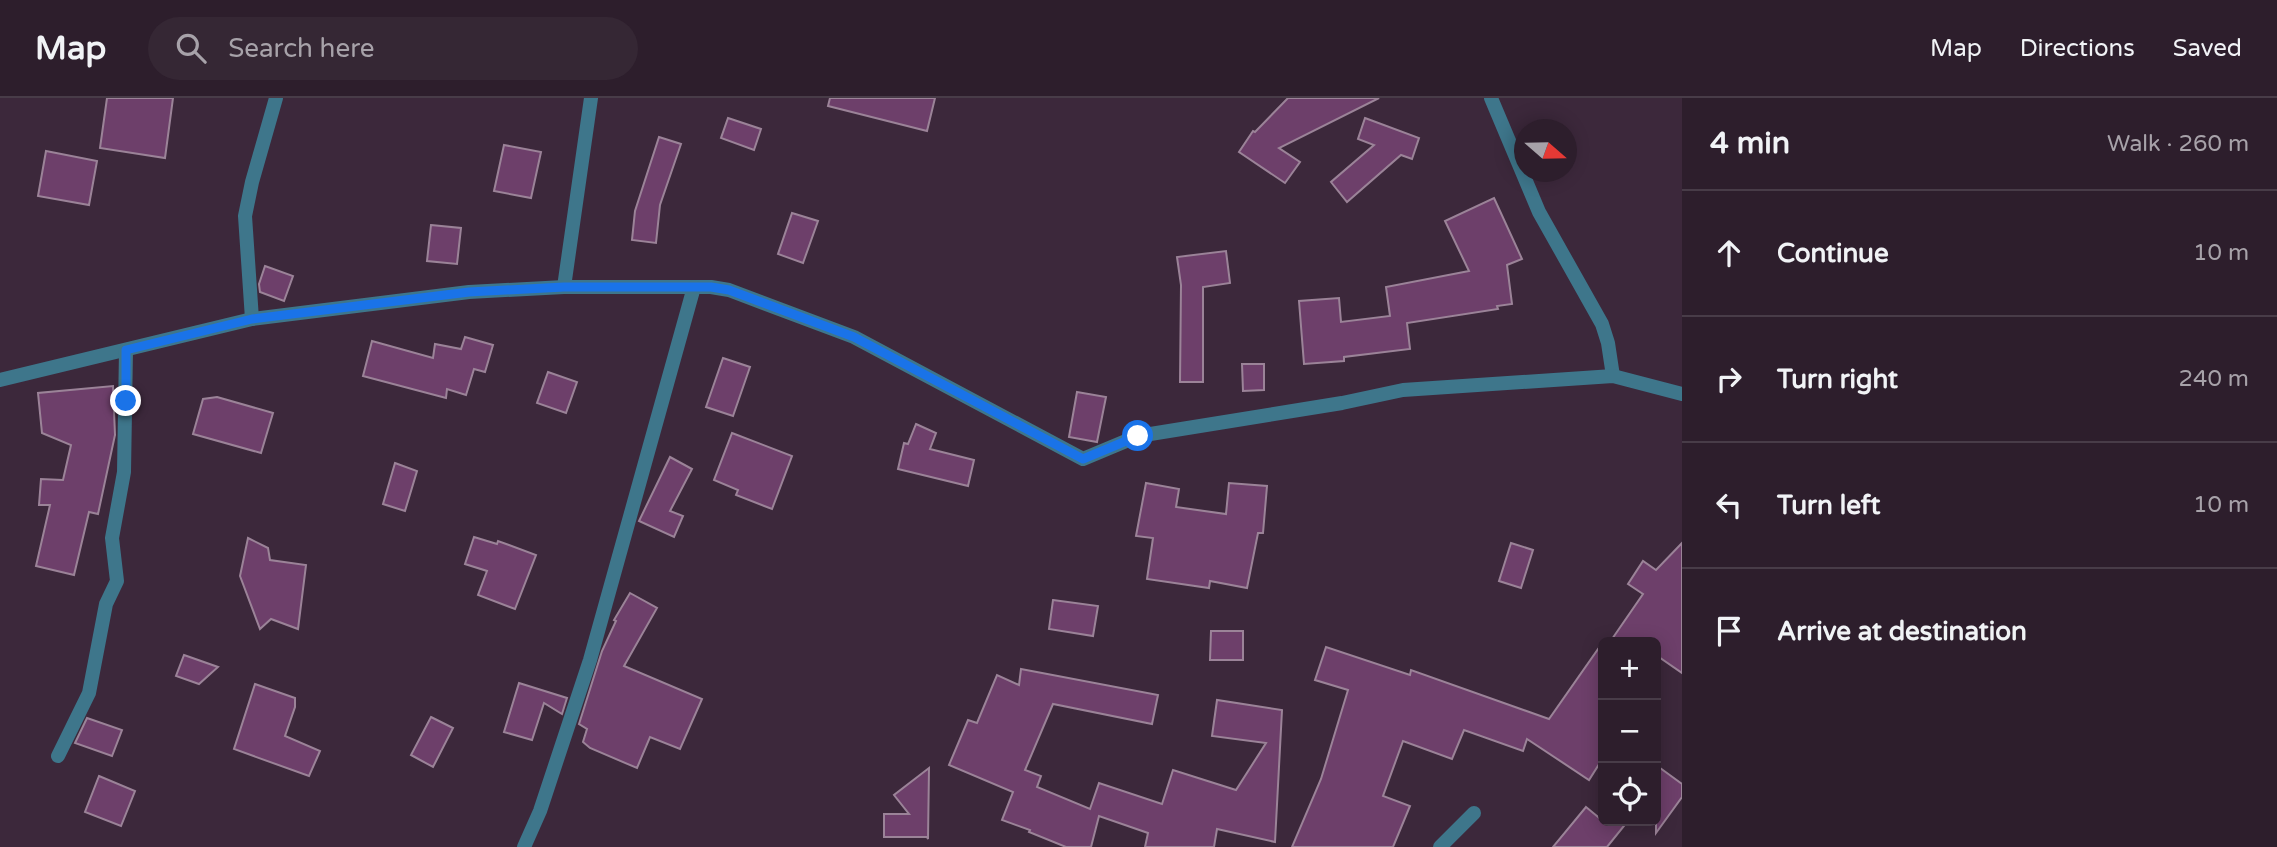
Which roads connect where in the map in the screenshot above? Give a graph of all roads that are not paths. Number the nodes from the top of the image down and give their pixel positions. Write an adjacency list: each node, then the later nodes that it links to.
1 (276, 98): 6 (street)
2 (591, 98): 4 (street)
3 (1490, 98): 8 (street)
4 (564, 287): 5 (street); 6 (street)
5 (694, 287): 8 (street); 13 (street)
6 (252, 319): 7 (street)
7 (126, 350): 9 (street); 11 (street)
8 (1613, 376): 10 (street)
9 (0, 380)
10 (1682, 394)
11 (58, 756)
12 (1474, 813): 14 (street)
13 (524, 847)
14 (1440, 847)

